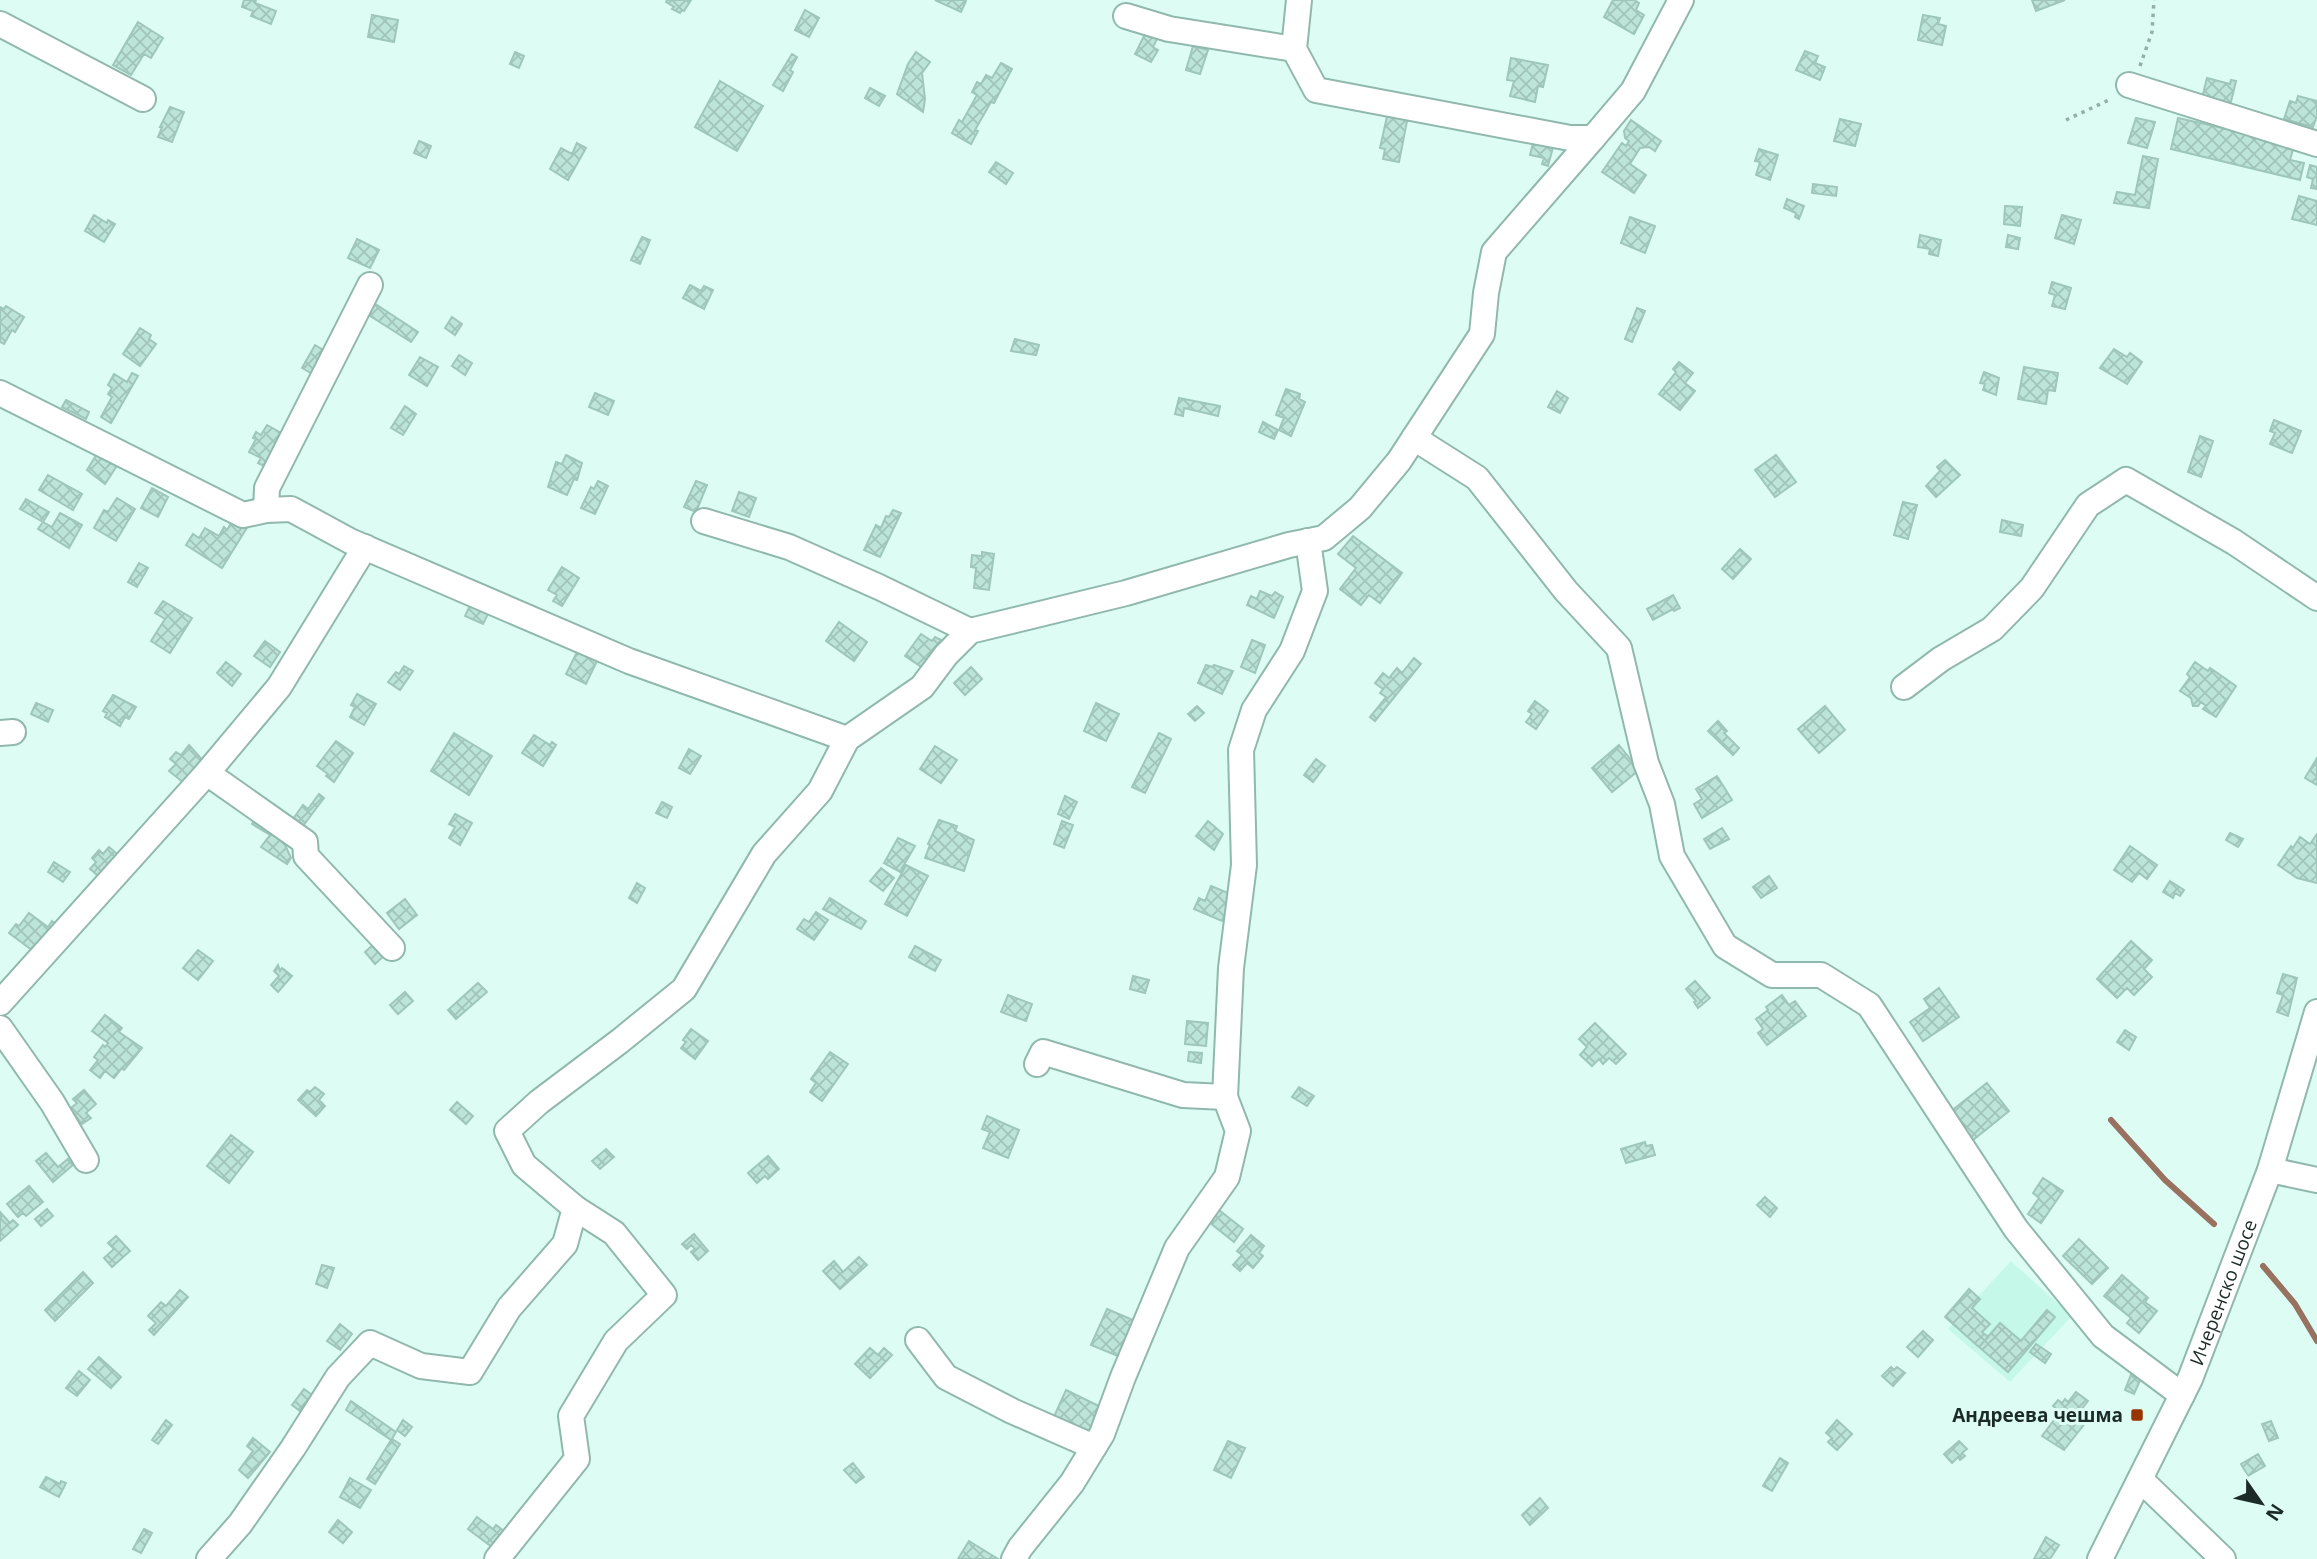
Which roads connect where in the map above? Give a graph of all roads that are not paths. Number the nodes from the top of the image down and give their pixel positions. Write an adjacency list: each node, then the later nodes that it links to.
1 (1299, 0): 5 (street)
2 (1681, 0): 8 (street)
3 (1126, 16): 5 (street)
4 (0, 24): 7 (street)
5 (1294, 48): 8 (street)
6 (2129, 85): 9 (street)
7 (143, 99)
8 (1593, 138): 12 (street)
9 (2317, 144)
10 (370, 285): 13 (street)
11 (0, 393): 13 (street)
12 (1414, 438): 15 (street); 33 (street)
13 (266, 510): 16 (street)
14 (704, 521): 18 (street)
15 (1308, 541): 18 (street); 27 (street)
16 (365, 547): 20 (street); 21 (street)
17 (2317, 598): 19 (street)
18 (970, 631): 20 (street)
19 (1904, 687)
20 (847, 739): 31 (street)
21 (207, 773): 22 (street); 23 (street)
22 (392, 948)
23 (0, 1003)
24 (2317, 1012): 29 (street, Ичеренско шосе)
25 (0, 1028): 28 (street)
26 (1037, 1064): 27 (street)
27 (1226, 1097): 34 (street)
28 (86, 1160)
29 (2270, 1170): 30 (street); 33 (street, Ичеренско шосе)
30 (2317, 1180)
31 (575, 1208): 36 (street); 37 (street)
32 (918, 1340): 34 (street)
33 (2182, 1395): 35 (street, Ичеренско шосе)
34 (1094, 1447): 38 (street)
35 (2141, 1480): 39 (street, Ичеренско шосе); 40 (street)
36 (209, 1559)
37 (496, 1559)
38 (1014, 1559)
39 (2100, 1559)
40 (2223, 1559)

